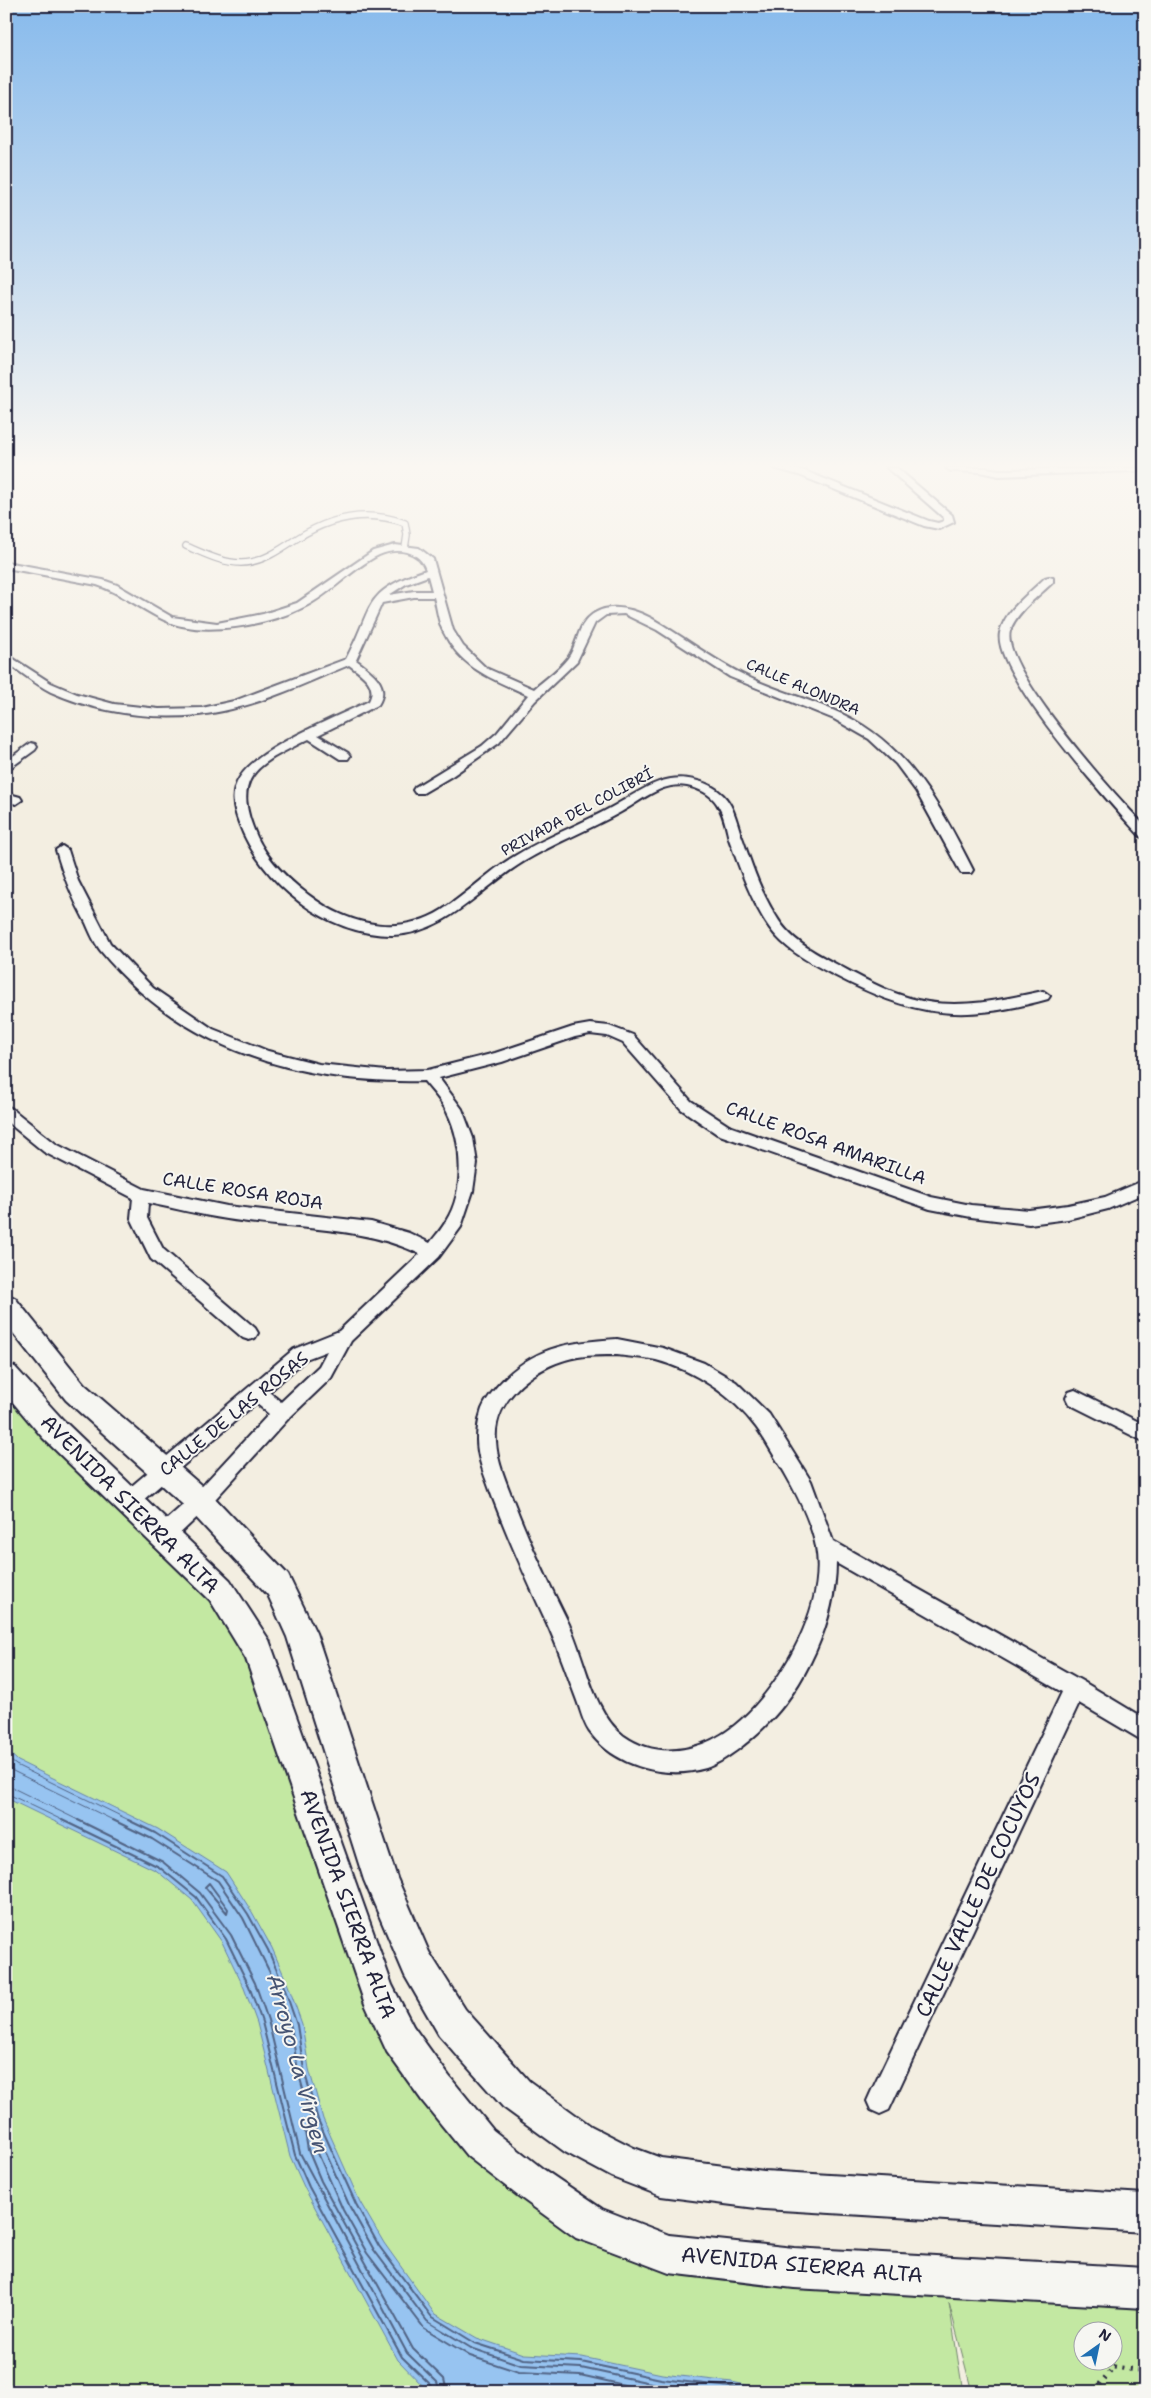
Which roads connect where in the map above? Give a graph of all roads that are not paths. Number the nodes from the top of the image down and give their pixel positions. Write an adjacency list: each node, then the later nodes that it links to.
1 (88, 580): 2 (street)
2 (338, 580)
3 (410, 580): 7 (street)
4 (434, 580): 6 (street)
5 (1049, 580): 16 (street)
6 (437, 594): 7 (street); 10 (street)
7 (378, 601): 9 (street)
8 (6, 657): 9 (street)
9 (350, 661): 11 (street, PRIVADA DEL COLIBRÍ)
10 (535, 694): 15 (street, CALLE ALONDRA); 18 (street, CALLE ALONDRA)
11 (309, 734): 13 (street); 19 (street, PRIVADA DEL COLIBRÍ)
12 (31, 747): 14 (street)
13 (344, 756)
14 (6, 767)
15 (419, 790)
16 (1145, 834)
17 (62, 850): 20 (street, CALLE ROSA AMARILLA)
18 (966, 870)
19 (1043, 996)
20 (428, 1075): 22 (street, CALLE ROSA AMARILLA); 24 (street, CALLE DE LAS ROSAS)
21 (6, 1112): 23 (street, CALLE ROSA ROJA)
22 (1145, 1186)
23 (142, 1195): 24 (street, CALLE ROSA ROJA); 26 (street)
24 (433, 1252): 27 (street, CALLE DE LAS ROSAS)
25 (6, 1305): 33 (street)
26 (248, 1333)
27 (345, 1336): 29 (street, CALLE DE LAS ROSAS); 31 (street, CALLE DE LAS ROSAS)
28 (6, 1376): 34 (street, AVENIDA SIERRA ALTA)
29 (257, 1393): 31 (street); 33 (street, CALLE DE LAS ROSAS)
30 (1075, 1398): 32 (street)
31 (282, 1413): 35 (street, CALLE DE LAS ROSAS)
32 (1145, 1434)
33 (163, 1472): 34 (street, CALLE DE LAS ROSAS); 35 (street)
34 (128, 1501): 36 (street, AVENIDA SIERRA ALTA)
35 (200, 1502): 36 (street, CALLE DE LAS ROSAS); 41 (street)
36 (164, 1534): 42 (street, AVENIDA SIERRA ALTA)
37 (826, 1547): 37 (street); 38 (street)
38 (1075, 1688): 39 (street); 40 (street, CALLE VALLE DE COCUYOS)
39 (1145, 1731)
40 (880, 2101)
41 (1145, 2213)
42 (1145, 2288)

